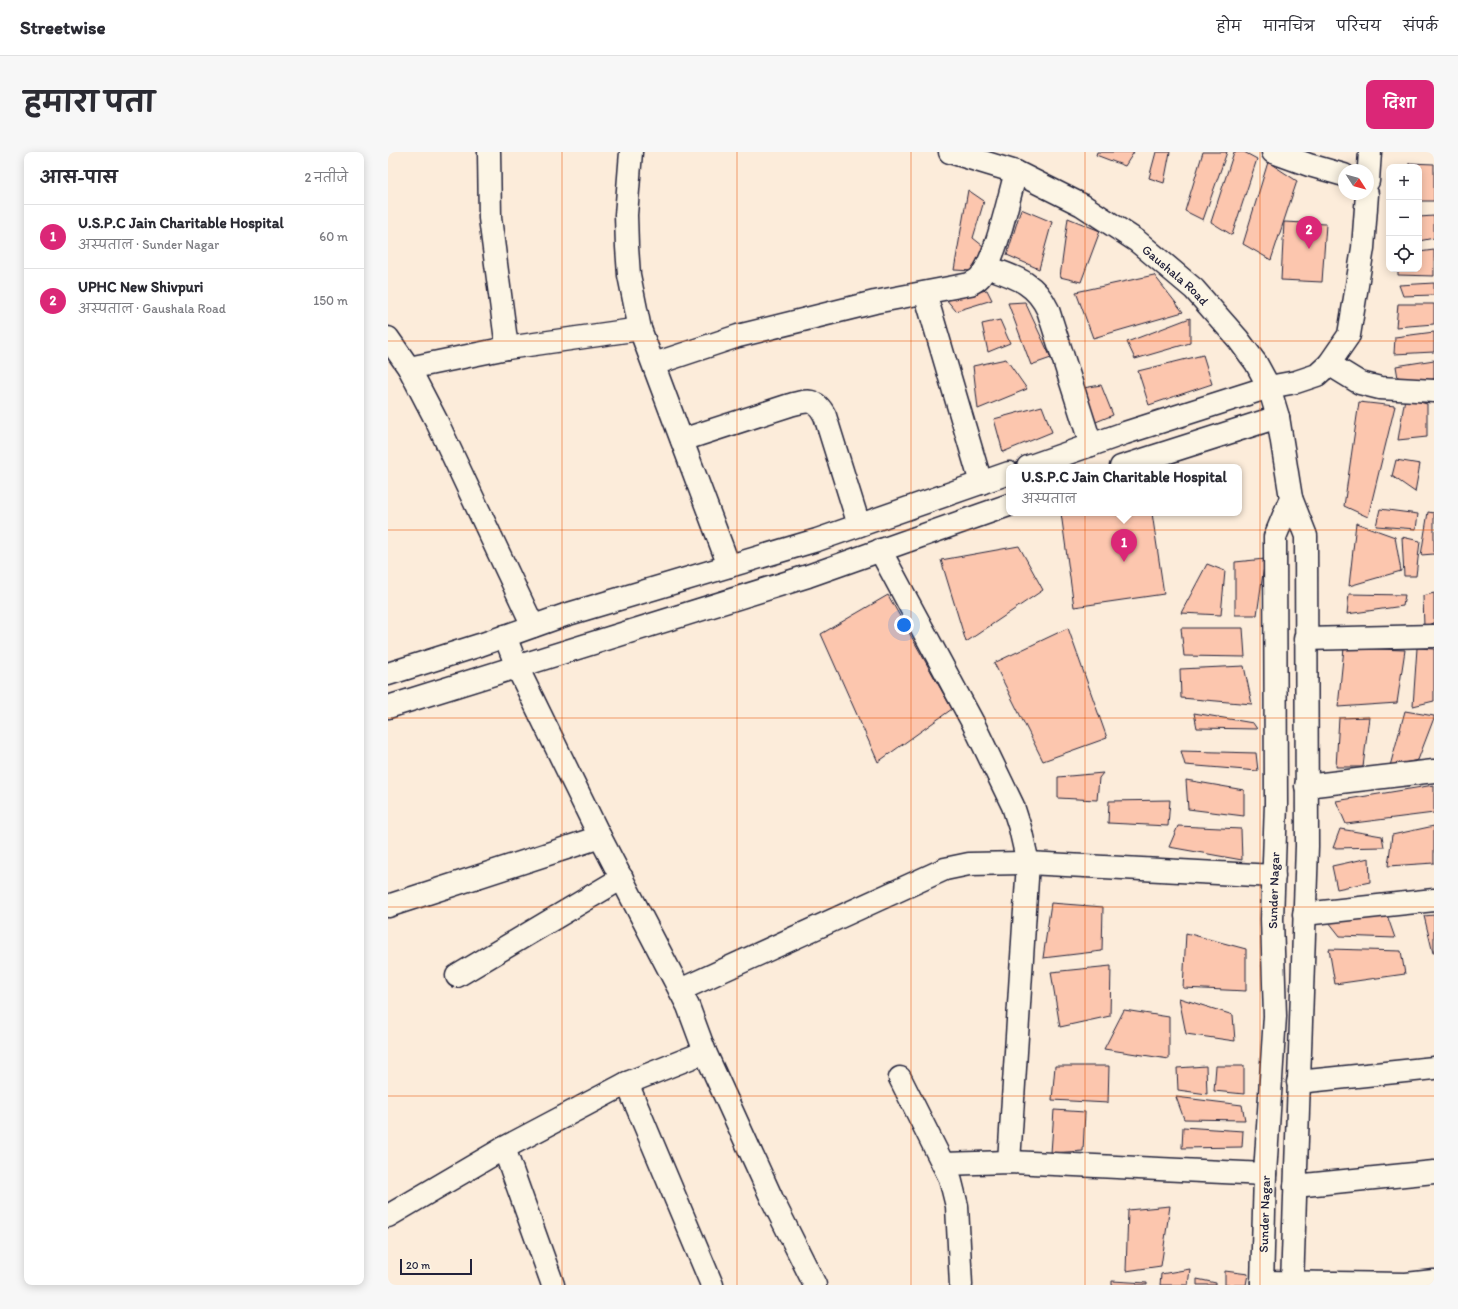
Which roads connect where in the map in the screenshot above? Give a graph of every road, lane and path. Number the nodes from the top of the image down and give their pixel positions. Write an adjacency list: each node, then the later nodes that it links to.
1 (489, 152): 14 (street)
2 (631, 152): 12 (street)
3 (950, 152): 7 (street, Gaushala Road)
4 (1273, 152): 8 (street)
5 (1370, 152): 6 (street)
6 (1369, 164)
7 (1016, 172): 10 (street); 18 (street, Gaushala Road)
8 (1338, 173)
9 (1367, 200): 16 (street)
10 (987, 267): 11 (street); 22 (street)
11 (925, 293): 15 (street); 26 (street)
12 (640, 329): 14 (street); 15 (street)
13 (388, 338): 17 (street)
14 (507, 348): 17 (street)
15 (654, 364): 21 (street)
16 (1330, 364): 18 (street); 19 (street)
17 (409, 368): 32 (street)
18 (1269, 387): 20 (street, Gaushala Road); 22 (street)
19 (1434, 391)
20 (1278, 417): 24 (street); 27 (street, Gaushala Road)
21 (682, 440): 29 (street); 31 (street)
22 (1091, 445): 23 (street)
23 (1037, 464)
24 (1130, 464)
25 (1006, 474): 26 (street)
26 (981, 483): 29 (street)
27 (1291, 498): 35 (street, Gaushala Road); 43 (street, Sunder Nagar)
28 (1006, 506): 30 (street)
29 (858, 525): 31 (street)
30 (880, 550): 36 (street); 42 (street)
31 (729, 566): 32 (street)
32 (533, 626): 33 (street)
33 (505, 636): 36 (street); 37 (street)
34 (1434, 636): 35 (street)
35 (1305, 639): 40 (street, Gaushala Road)
36 (517, 667): 38 (street); 41 (street)
37 (388, 674)
38 (388, 707)
39 (1434, 771): 40 (street)
40 (1306, 786): 47 (street, Gaushala Road)
41 (600, 837): 44 (street); 46 (street)
42 (1028, 863): 43 (street); 49 (street); 56 (street)
43 (1274, 876): 59 (street, Sunder Nagar)
44 (622, 878): 48 (street); 49 (street)
45 (1434, 900): 47 (street)
46 (388, 906)
47 (1304, 914): 53 (street, Gaushala Road)
48 (457, 976)
49 (680, 990): 50 (street)
50 (705, 1052): 54 (street); 67 (street)
51 (1434, 1068): 53 (street)
52 (900, 1078): 57 (street)
53 (1298, 1082): 60 (street, Gaushala Road)
54 (627, 1083): 55 (street); 66 (street)
55 (504, 1148): 61 (street); 65 (street)
56 (1009, 1162): 57 (street); 59 (street)
57 (943, 1164): 68 (street)
58 (1434, 1172): 60 (street)
59 (1265, 1174): 63 (street, Sunder Nagar)
60 (1295, 1186): 64 (street, Gaushala Road)
61 (388, 1216)
62 (1434, 1281): 64 (street)
63 (1262, 1284): 64 (street)
64 (1292, 1284)
65 (553, 1285)
66 (712, 1285)
67 (815, 1285)
68 (961, 1285)

